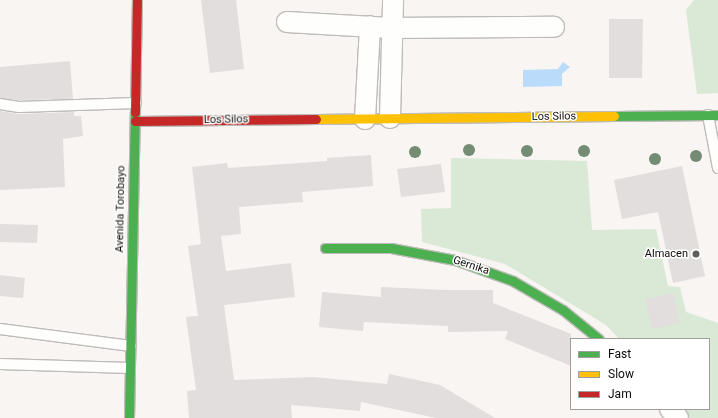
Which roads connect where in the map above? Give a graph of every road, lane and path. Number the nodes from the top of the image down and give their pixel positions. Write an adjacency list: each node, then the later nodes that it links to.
1 (138, 0): 8 (street, Avenida Torobayo)
2 (393, 0): 6 (street)
3 (287, 22): 4 (street)
4 (370, 26): 6 (street); 11 (street)
5 (554, 27): 6 (street)
6 (391, 28): 10 (street)
7 (0, 104): 8 (lane)
8 (136, 104): 12 (street, Avenida Torobayo)
9 (713, 115): 10 (street, Los Silos); 13 (lane)
10 (390, 118): 11 (street, Los Silos)
11 (364, 119): 12 (street, Los Silos)
12 (135, 121): 17 (street, Avenida Torobayo)
13 (718, 168)
14 (325, 248): 16 (street, Gernika)
15 (0, 329): 17 (lane)
16 (598, 338)
17 (131, 346): 19 (street, Avenida Torobayo)
18 (0, 364): 19 (lane)
19 (130, 368): 21 (street, Avenida Torobayo)
20 (671, 410): 22 (street)
21 (129, 418)
22 (678, 418)

